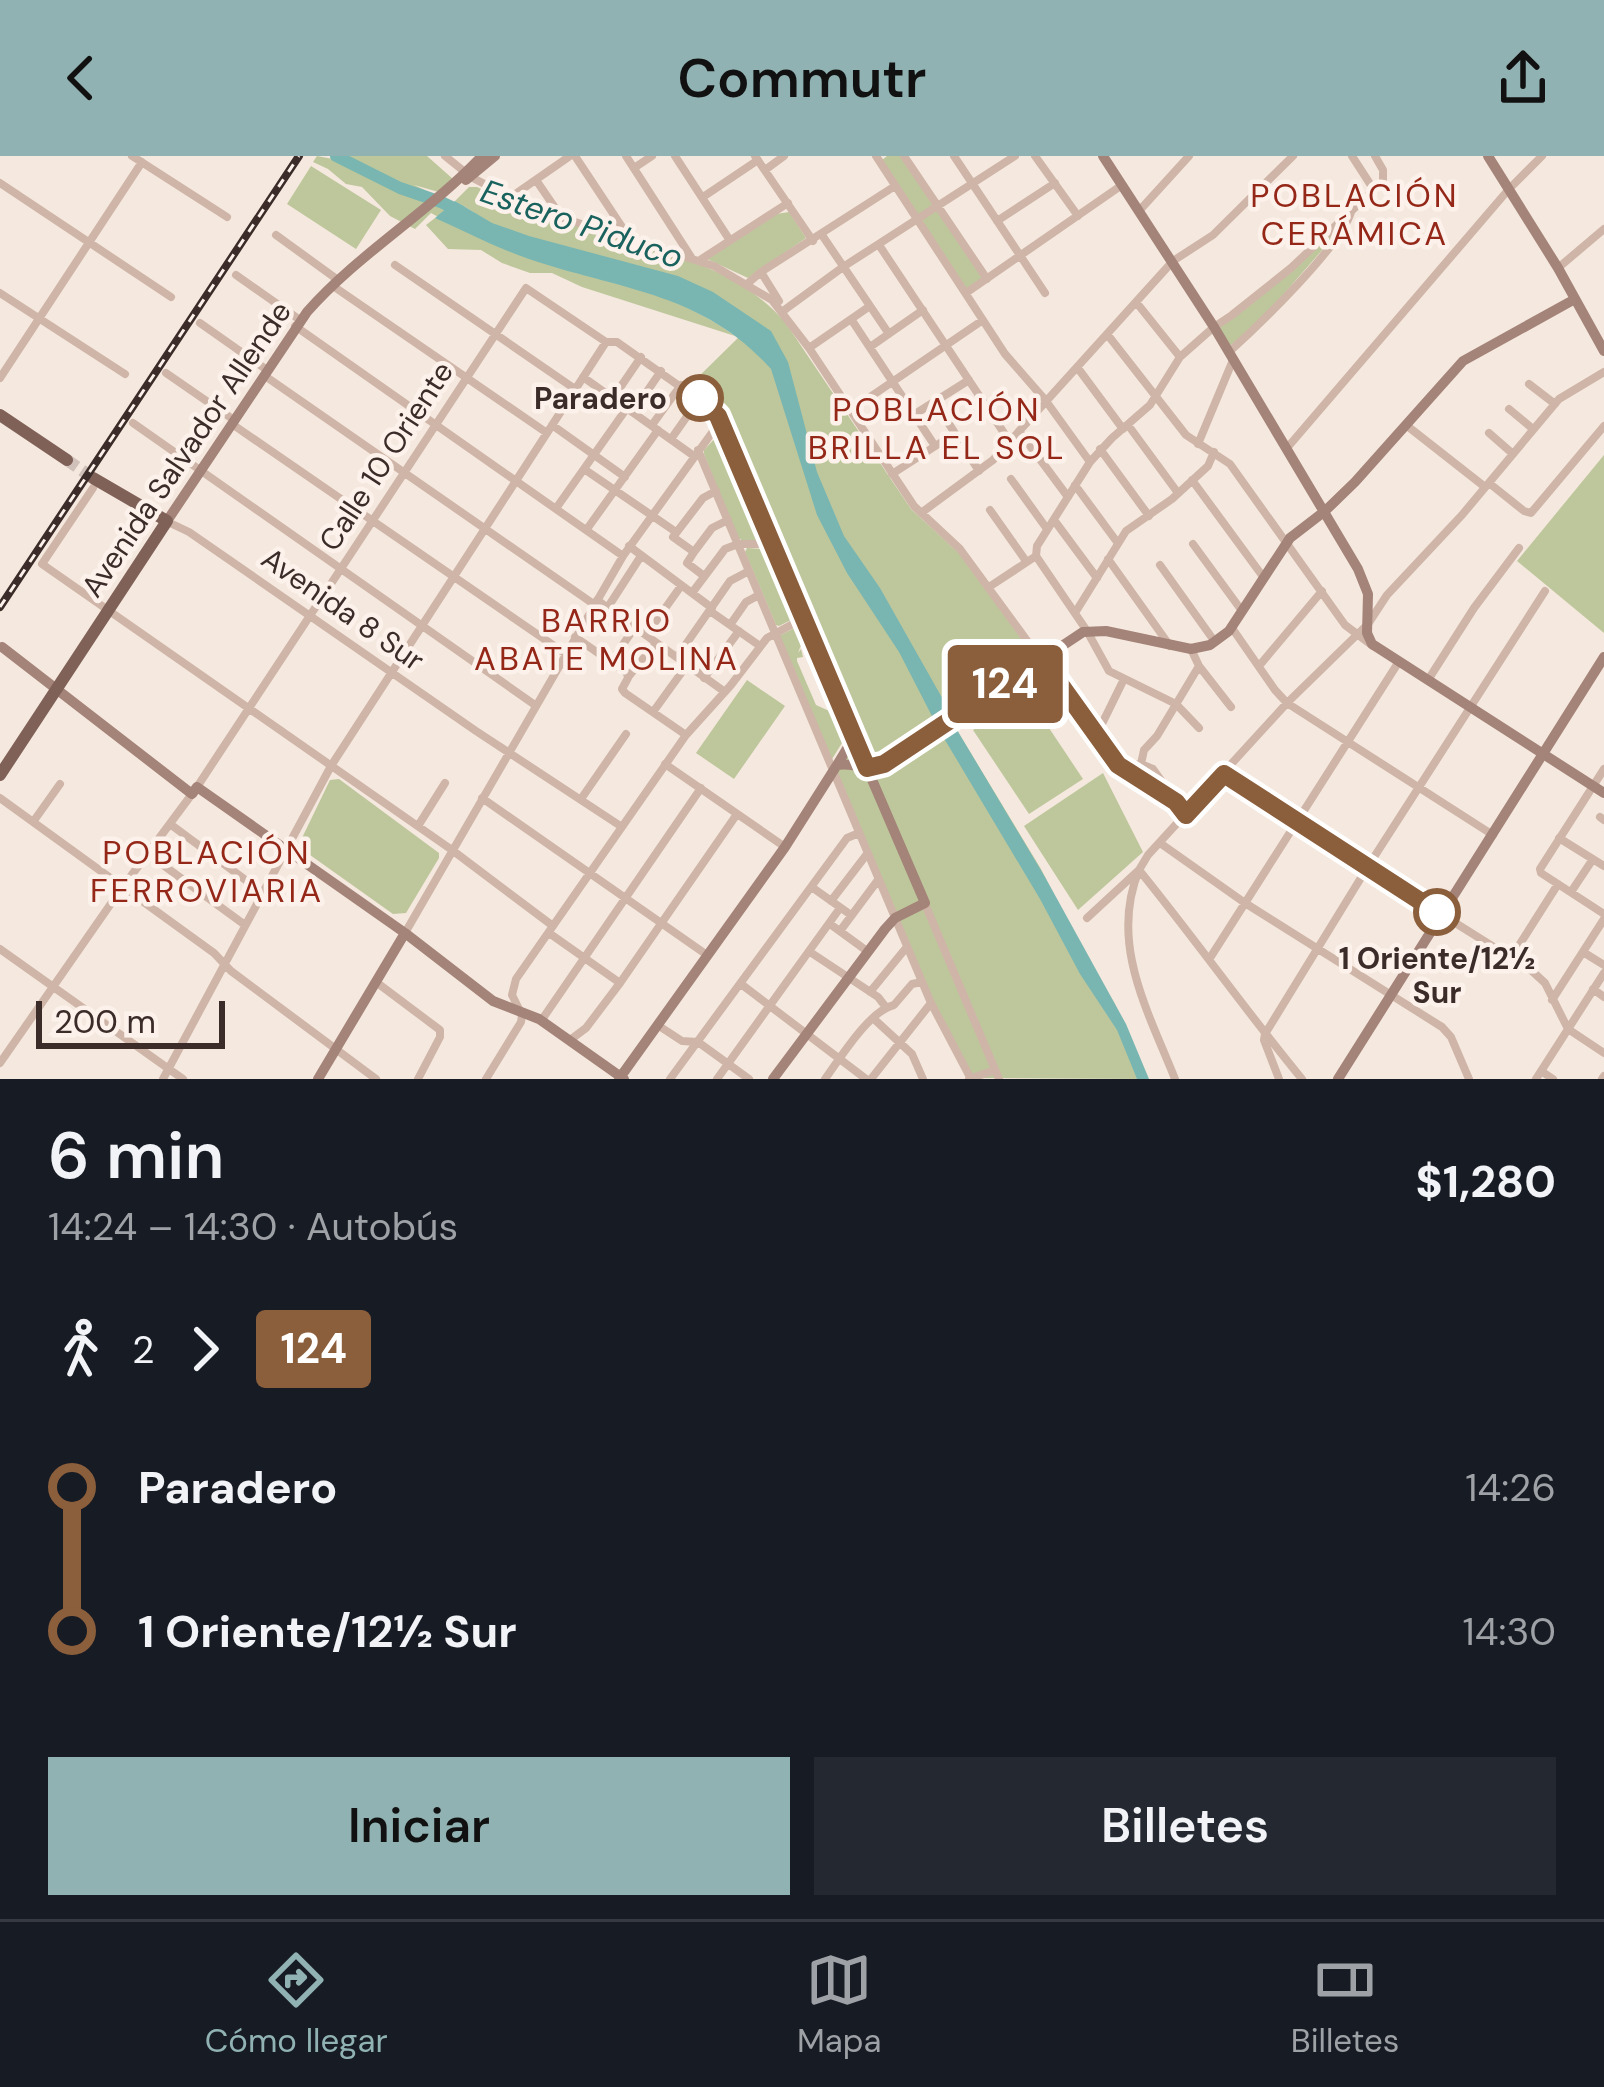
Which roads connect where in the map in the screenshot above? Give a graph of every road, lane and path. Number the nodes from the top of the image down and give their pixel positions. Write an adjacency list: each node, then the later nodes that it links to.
1 (132, 156): 24 (street)
2 (445, 156): 27 (street)
3 (482, 156): 27 (main road)
4 (495, 156): 27 (main road)
5 (572, 156): 28 (street); 49 (street)
6 (626, 156): 25 (street)
7 (652, 156): 25 (street)
8 (692, 156): 23 (street)
9 (784, 156): 26 (street)
10 (876, 156): 33 (street)
11 (904, 156): 39 (street)
12 (954, 156): 31 (street)
13 (1035, 156): 30 (street)
14 (1189, 156): 40 (street)
15 (1292, 156): 56 (street)
16 (1352, 156): 35 (street)
17 (1375, 156): 35 (street)
18 (1488, 156): 34 (main road)
19 (1542, 156): 34 (street)
20 (757, 158): 26 (street); 36 (street)
21 (1008, 158): 31 (street)
22 (1108, 158): 32 (main road)
23 (678, 160): 36 (street)
24 (142, 162): 43 (street); 52 (street)
25 (634, 168): 55 (street)
26 (765, 170): 38 (street)
27 (468, 175): 37 (street); 63 (main road, Avenida Salvador Allende)
28 (536, 180): 37 (street); 44 (street)
29 (0, 183): 52 (street)
30 (1054, 183): 42 (street); 46 (street)
31 (973, 184): 39 (street); 46 (street)
32 (1122, 185): 40 (main road); 42 (street)
33 (896, 186): 45 (street); 50 (street)
34 (1509, 189): 59 (main road); 135 (street)
35 (1374, 190): 41 (street)
36 (703, 197): 51 (street)
37 (510, 198): 44 (street)
38 (788, 203): 50 (street); 51 (street)
39 (939, 206): 45 (street); 62 (street)
40 (1139, 211): 56 (main road)
41 (1351, 211): 79 (street); 89 (street)
42 (1078, 216): 54 (street)
43 (227, 217)
44 (563, 219): 49 (street)
45 (916, 220): 53 (street); 66 (street)
46 (997, 221): 54 (street)
47 (1604, 229): 59 (street)
48 (276, 236): 63 (street)
49 (626, 238): 55 (street)
50 (818, 238): 58 (street); 60 (street)
51 (729, 239): 55 (street)
52 (89, 242): 68 (street); 74 (street)
53 (879, 245): 58 (street); 73 (street)
54 (1020, 255): 62 (street); 67 (street)
55 (695, 260): 64 (street)
56 (1173, 261): 70 (street); 79 (main road)
57 (394, 265): 81 (street)
58 (843, 267): 71 (street); 72 (street)
59 (1558, 268): 69 (main road)
60 (761, 272): 64 (street); 72 (street)
61 (236, 275): 78 (street)
62 (987, 279): 66 (street)
63 (336, 284): 78 (main road, Avenida Salvador Allende); 98 (street)
64 (747, 284): 72 (street)
65 (0, 293): 74 (street)
66 (966, 293): 76 (street)
67 (1045, 293)
68 (171, 297)
69 (1575, 299): 80 (main road); 121 (main road)
70 (1136, 302): 83 (street); 91 (street)
71 (870, 306): 75 (street); 82 (street)
72 (782, 310): 87 (street)
73 (923, 310): 82 (street); 85 (street)
74 (39, 318): 97 (street); 100 (street)
75 (851, 320): 86 (street); 87 (street)
76 (982, 320): 85 (street); 109 (street)
77 (200, 323): 94 (street)
78 (298, 323): 94 (main road, Avenida Salvador Allende); 120 (street)
79 (1214, 326): 89 (main road); 91 (street)
80 (1600, 331): 88 (main road)
81 (495, 334): 84 (street, Calle 10 Oriente); 98 (street, Calle 10 Oriente); 105 (street)
82 (889, 334): 86 (street)
83 (1107, 334): 92 (street); 106 (street)
84 (606, 342): 90 (street); 99 (street)
85 (946, 346): 101 (street); 102 (street)
86 (870, 347): 102 (street)
87 (809, 348): 114 (street)
88 (1604, 351)
89 (1231, 356): 132 (street); 135 (main road)
90 (641, 357): 93 (street); 107 (street)
91 (1180, 357): 106 (street)
92 (1077, 367): 109 (street); 123 (street)
93 (661, 371): 104 (street); 113 (street)
94 (265, 372): 117 (main road, Avenida Salvador Allende); 144 (street)
95 (1604, 372): 111 (street)
96 (166, 373): 117 (street)
97 (125, 374)
98 (466, 377): 120 (street, Calle 10 Oriente); 125 (street)
99 (583, 377): 105 (street); 107 (street)
100 (0, 378)
101 (969, 380): 110 (street); 131 (street)
102 (892, 381): 114 (street); 115 (street)
103 (1529, 384): 111 (street)
104 (681, 385): 108 (street); 124 (street)
105 (575, 389): 125 (street)
106 (1155, 397): 123 (street); 132 (street)
107 (613, 398): 113 (street)
108 (700, 398): 118 (street); 130 (street)
109 (1046, 401): 127 (street); 141 (street)
110 (934, 402): 115 (street); 129 (street)
111 (1555, 404): 126 (street)
112 (1510, 409): 126 (street)
113 (630, 410): 124 (street); 139 (street)
114 (851, 410): 146 (street)
115 (915, 414): 133 (street)
116 (0, 415): 140 (main road)
117 (233, 422): 143 (main road, Avenida Salvador Allende); 167 (street)
118 (720, 422): 137 (street); 175 (street)
119 (133, 423): 143 (street)
120 (435, 424): 144 (street, Calle 10 Oriente); 148 (street)
121 (1406, 425): 153 (street); 160 (main road)
122 (1604, 426): 153 (street)
123 (1126, 427): 134 (street); 156 (street)
124 (655, 428): 130 (street); 147 (street)
125 (550, 429): 139 (street); 148 (street)
126 (1533, 429): 138 (street)
127 (1019, 431): 131 (street); 157 (street)
128 (1489, 433): 138 (street)
129 (954, 434): 133 (street); 145 (street)
130 (671, 440): 137 (street)
131 (1010, 442): 145 (street)
132 (1198, 444): 136 (street)
133 (935, 446): 146 (street)
134 (1100, 449): 141 (street); 163 (street)
135 (1286, 449): 160 (main road)
136 (1214, 452): 150 (street); 172 (street)
137 (696, 453): 155 (street); 162 (street)
138 (1513, 454): 153 (street)
139 (593, 455): 142 (street); 147 (street)
140 (68, 460)
141 (1090, 462): 152 (street)
142 (584, 469): 154 (street); 158 (street)
143 (200, 471): 166 (main road, Avenida Salvador Allende); 184 (street)
144 (404, 472): 167 (street, Calle 10 Oriente); 168 (street)
145 (979, 472): 161 (street)
146 (892, 474): 161 (street)
147 (625, 477): 154 (street)
148 (517, 479): 158 (street); 168 (street)
149 (1010, 479): 169 (street)
150 (1192, 480): 156 (street); 189 (street)
151 (93, 483): 166 (main road, Avenida 8 Sur); 200 (street)
152 (1076, 485): 157 (street); 173 (street)
153 (1487, 485): 197 (street)
154 (615, 490): 162 (street); 170 (street)
155 (716, 491): 164 (street); 171 (street)
156 (1178, 493): 163 (street)
157 (1068, 496): 165 (street)
158 (557, 508): 170 (street)
159 (990, 510): 181 (street)
160 (1325, 511): 172 (main road); 192 (main road)
161 (921, 513): 191 (street)
162 (652, 515): 171 (street); 178 (street)
163 (1149, 516): 173 (street)
164 (728, 520): 174 (street); 179 (street)
165 (1054, 520): 169 (street); 188 (street)
166 (167, 521): 200 (main road, Avenida Salvador Allende); 204 (street, Avenida 8 Sur)
167 (372, 521): 184 (street, Calle 10 Oriente); 187 (street)
168 (485, 528): 187 (street); 198 (street)
169 (1047, 529): 181 (street)
170 (587, 530): 178 (street)
171 (675, 535): 179 (street)
172 (1287, 542): 189 (main road); 193 (street)
173 (1118, 543): 182 (street)
174 (738, 544): 175 (street); 185 (street); 186 (street)
175 (771, 544): 205 (street)
176 (1193, 544): 202 (street)
177 (1520, 548): 236 (street)
178 (626, 551): 180 (street); 198 (street)
179 (694, 552): 186 (street)
180 (640, 556): 190 (street); 199 (street)
181 (1031, 559): 191 (street); 203 (street)
182 (1108, 559): 188 (street); 219 (street)
183 (1160, 565): 216 (street)
184 (341, 569): 204 (street, Calle 10 Oriente); 207 (street)
185 (749, 571): 196 (street); 201 (street)
186 (704, 576): 195 (street)
187 (454, 577): 207 (street); 223 (street)
188 (1097, 578): 203 (street)
189 (1264, 578): 202 (main road)
190 (681, 586): 195 (street); 214 (street)
191 (989, 587): 226 (street)
192 (1366, 589): 197 (street); 206 (main road)
193 (1322, 591): 213 (street); 231 (street)
194 (1545, 592): 243 (street)
195 (692, 593): 201 (street)
196 (759, 595): 209 (street); 212 (street)
197 (1387, 595): 206 (street)
198 (596, 602): 199 (street); 215 (street)
199 (608, 607): 208 (street)
200 (107, 609): 237 (main road, Avenida Salvador Allende); 244 (street)
201 (711, 609): 209 (street); 224 (street)
202 (1243, 612): 210 (main road)
203 (1075, 613): 211 (street)
204 (310, 616): 232 (street, Avenida 8 Sur); 244 (street, Calle 10 Oriente)
205 (804, 618): 212 (street); 250 (street)
206 (1368, 624): 213 (street); 221 (main road)
207 (422, 626): 232 (street); 241 (street)
208 (635, 627): 214 (street); 227 (street)
209 (734, 628): 218 (street); 234 (street)
210 (1232, 628): 216 (main road); 231 (street)
211 (1087, 631): 219 (main road); 226 (main road); 235 (street)
212 (776, 632): 218 (street); 259 (street)
213 (1355, 634): 221 (street); 239 (street)
214 (646, 635): 217 (street)
215 (575, 638): 223 (street); 227 (street)
216 (1216, 642): 222 (main road)
217 (656, 643): 224 (street); 233 (street)
218 (760, 646): 238 (street)
219 (1170, 646): 222 (main road)
220 (2, 647): 237 (main road)
221 (1375, 647): 228 (main road)
222 (1191, 649): 230 (street)
223 (566, 654): 241 (street)
224 (676, 657): 229 (street)
225 (1604, 657): 253 (main road)
226 (1042, 659): 248 (street); 258 (main road)
227 (610, 662): 233 (street)
228 (1399, 663): 236 (main road); 251 (street)
229 (687, 665): 234 (street); 245 (street)
230 (1199, 666): 240 (street); 242 (street)
231 (1259, 667): 239 (street)
232 (392, 672): 252 (street, Avenida 8 Sur); 256 (street)
233 (628, 678): 245 (street)
234 (704, 678): 238 (street)
235 (1124, 679): 240 (street); 248 (street)
236 (1427, 681): 243 (main road)
237 (57, 687): 262 (main road, Avenida Salvador Allende); 268 (main road)
238 (725, 692): 249 (street)
239 (1288, 703): 251 (street); 261 (street)
240 (1176, 704): 246 (street); 255 (street)
241 (536, 705): 252 (street)
242 (1231, 707)
243 (1470, 708): 253 (main road); 266 (street)
244 (249, 710): 256 (street); 268 (street, Calle 10 Oriente)
245 (653, 712): 249 (street)
246 (1198, 728)
247 (626, 734): 271 (street)
248 (1097, 734): 257 (street)
249 (686, 735): 254 (street)
250 (854, 737): 258 (street); 259 (main road)
251 (1347, 743): 266 (street); 276 (street)
252 (508, 752): 270 (street); 271 (street, Avenida 8 Sur)
253 (1545, 755): 267 (main road); 281 (main road)
254 (665, 764): 265 (street); 279 (street)
255 (1141, 764): 257 (street); 272 (street)
256 (331, 766): 278 (street); 285 (street)
257 (1121, 767): 272 (street)
258 (867, 768): 259 (main road); 302 (main road)
259 (835, 769): 280 (street); 284 (main road)
260 (1604, 769): 267 (street)
261 (1224, 774): 274 (street); 276 (street)
262 (0, 775)
263 (445, 783): 278 (street)
264 (60, 784): 275 (street)
265 (701, 788): 273 (street); 300 (street)
266 (1418, 788): 281 (street); 291 (street)
267 (1598, 789): 282 (street)
268 (194, 790): 277 (street, Calle 10 Oriente); 285 (main road)
269 (0, 798): 275 (street)
270 (482, 798): 286 (street); 293 (street)
271 (580, 799): 279 (street, Avenida 8 Sur)
272 (1176, 802): 274 (street)
273 (737, 814): 284 (street); 310 (street)
274 (1186, 815): 283 (street)
275 (33, 822): 296 (street)
276 (1296, 823): 291 (street); 303 (street)
277 (170, 824): 288 (street, Calle 10 Oriente); 298 (street)
278 (418, 826): 286 (street)
279 (622, 827): 293 (street)
280 (859, 833): 287 (street); 297 (street)
281 (1493, 835): 306 (main road)
282 (1559, 838): 289 (street); 295 (street)
283 (1160, 843): 292 (street); 303 (street)
284 (785, 847): 322 (main road)
285 (287, 848): 298 (street); 315 (main road)
286 (452, 850): 313 (street); 315 (street)
287 (868, 853): 294 (street); 301 (street)
288 (148, 854): 296 (street, Calle 10 Oriente); 312 (street)
289 (1593, 859): 290 (street); 299 (street)
290 (1604, 866)
291 (1367, 868): 306 (street); 317 (street)
292 (1139, 870): 309 (street); 324 (street); 375 (street)
293 (590, 874): 300 (street); 313 (street)
294 (879, 879): 305 (street); 308 (street)
295 (1558, 884): 299 (street); 325 (street)
296 (124, 887): 326 (street); 333 (street, Calle 10 Oriente)
297 (813, 887): 301 (street); 332 (street)
298 (263, 892): 312 (street)
299 (1571, 892): 307 (street)
300 (626, 899): 310 (street); 323 (street)
301 (831, 901): 304 (street)
302 (925, 903): 308 (main road); 358 (street)
303 (1245, 903): 317 (street); 324 (street)
304 (840, 908): 305 (street); 311 (street)
305 (851, 915): 314 (street)
306 (1442, 916): 325 (street); 336 (main road)
307 (1604, 916): 321 (street)
308 (895, 918): 316 (street); 319 (main road)
309 (1088, 918)
310 (662, 923): 322 (street); 331 (street)
311 (830, 924): 314 (street); 320 (street)
312 (245, 926): 326 (street)
313 (551, 929): 323 (street); 342 (street)
314 (840, 931): 319 (street)
315 (405, 933): 329 (main road); 342 (main road)
316 (907, 946): 330 (street); 335 (street)
317 (1318, 948): 336 (street); 348 (street)
318 (0, 950): 333 (street)
319 (868, 951): 328 (main road)
320 (810, 952): 328 (street); 340 (street)
321 (1583, 952): 327 (street); 338 (street)
322 (709, 956): 345 (main road)
323 (584, 957): 331 (street); 344 (street)
324 (1210, 958): 348 (street)
325 (1511, 958): 338 (street)
326 (224, 963): 352 (street); 357 (street)
327 (1604, 969): 334 (street)
328 (847, 979): 335 (street); 347 (main road)
329 (376, 982): 352 (main road); 365 (street)
330 (922, 982): 339 (street); 341 (street)
331 (620, 983): 350 (street)
332 (741, 984): 340 (street); 351 (street)
333 (53, 987): 355 (street, Calle 10 Oriente); 357 (street)
334 (1593, 989): 337 (street); 346 (street)
335 (870, 992): 341 (street)
336 (1392, 995): 378 (main road); 379 (street)
337 (1604, 997)
338 (1552, 1000): 346 (street)
339 (931, 1003): 349 (street); 374 (street)
340 (770, 1006): 347 (street); 356 (street)
341 (885, 1006): 343 (street)
342 (520, 1011): 344 (main road); 366 (street)
343 (874, 1019): 349 (street); 354 (street)
344 (542, 1021): 350 (main road)
345 (659, 1026): 351 (street); 360 (main road)
346 (1568, 1029): 353 (street); 359 (street)
347 (806, 1034): 354 (street); 370 (main road)
348 (1264, 1034): 376 (street); 377 (street)
349 (900, 1040): 372 (street); 373 (street)
350 (568, 1041): 360 (main road)
351 (698, 1042): 356 (street); 367 (street)
352 (335, 1050): 363 (main road); 364 (street)
353 (1604, 1053)
354 (839, 1059): 371 (street); 372 (street)
355 (0, 1063)
356 (728, 1064): 368 (street); 369 (street)
357 (168, 1069): 361 (street); 362 (street)
358 (997, 1075): 374 (street)
359 (1539, 1075): 380 (street)
360 (621, 1078)
361 (163, 1079)
362 (183, 1079)
363 (318, 1079)
364 (376, 1079)
365 (418, 1079)
366 (486, 1079)
367 (670, 1079)
368 (717, 1079)
369 (749, 1079)
370 (772, 1079)
371 (825, 1079)
372 (868, 1079)
373 (922, 1079)
374 (970, 1079)
375 (1175, 1079)
376 (1279, 1079)
377 (1302, 1079)
378 (1338, 1079)
379 (1468, 1079)
380 (1553, 1079)

